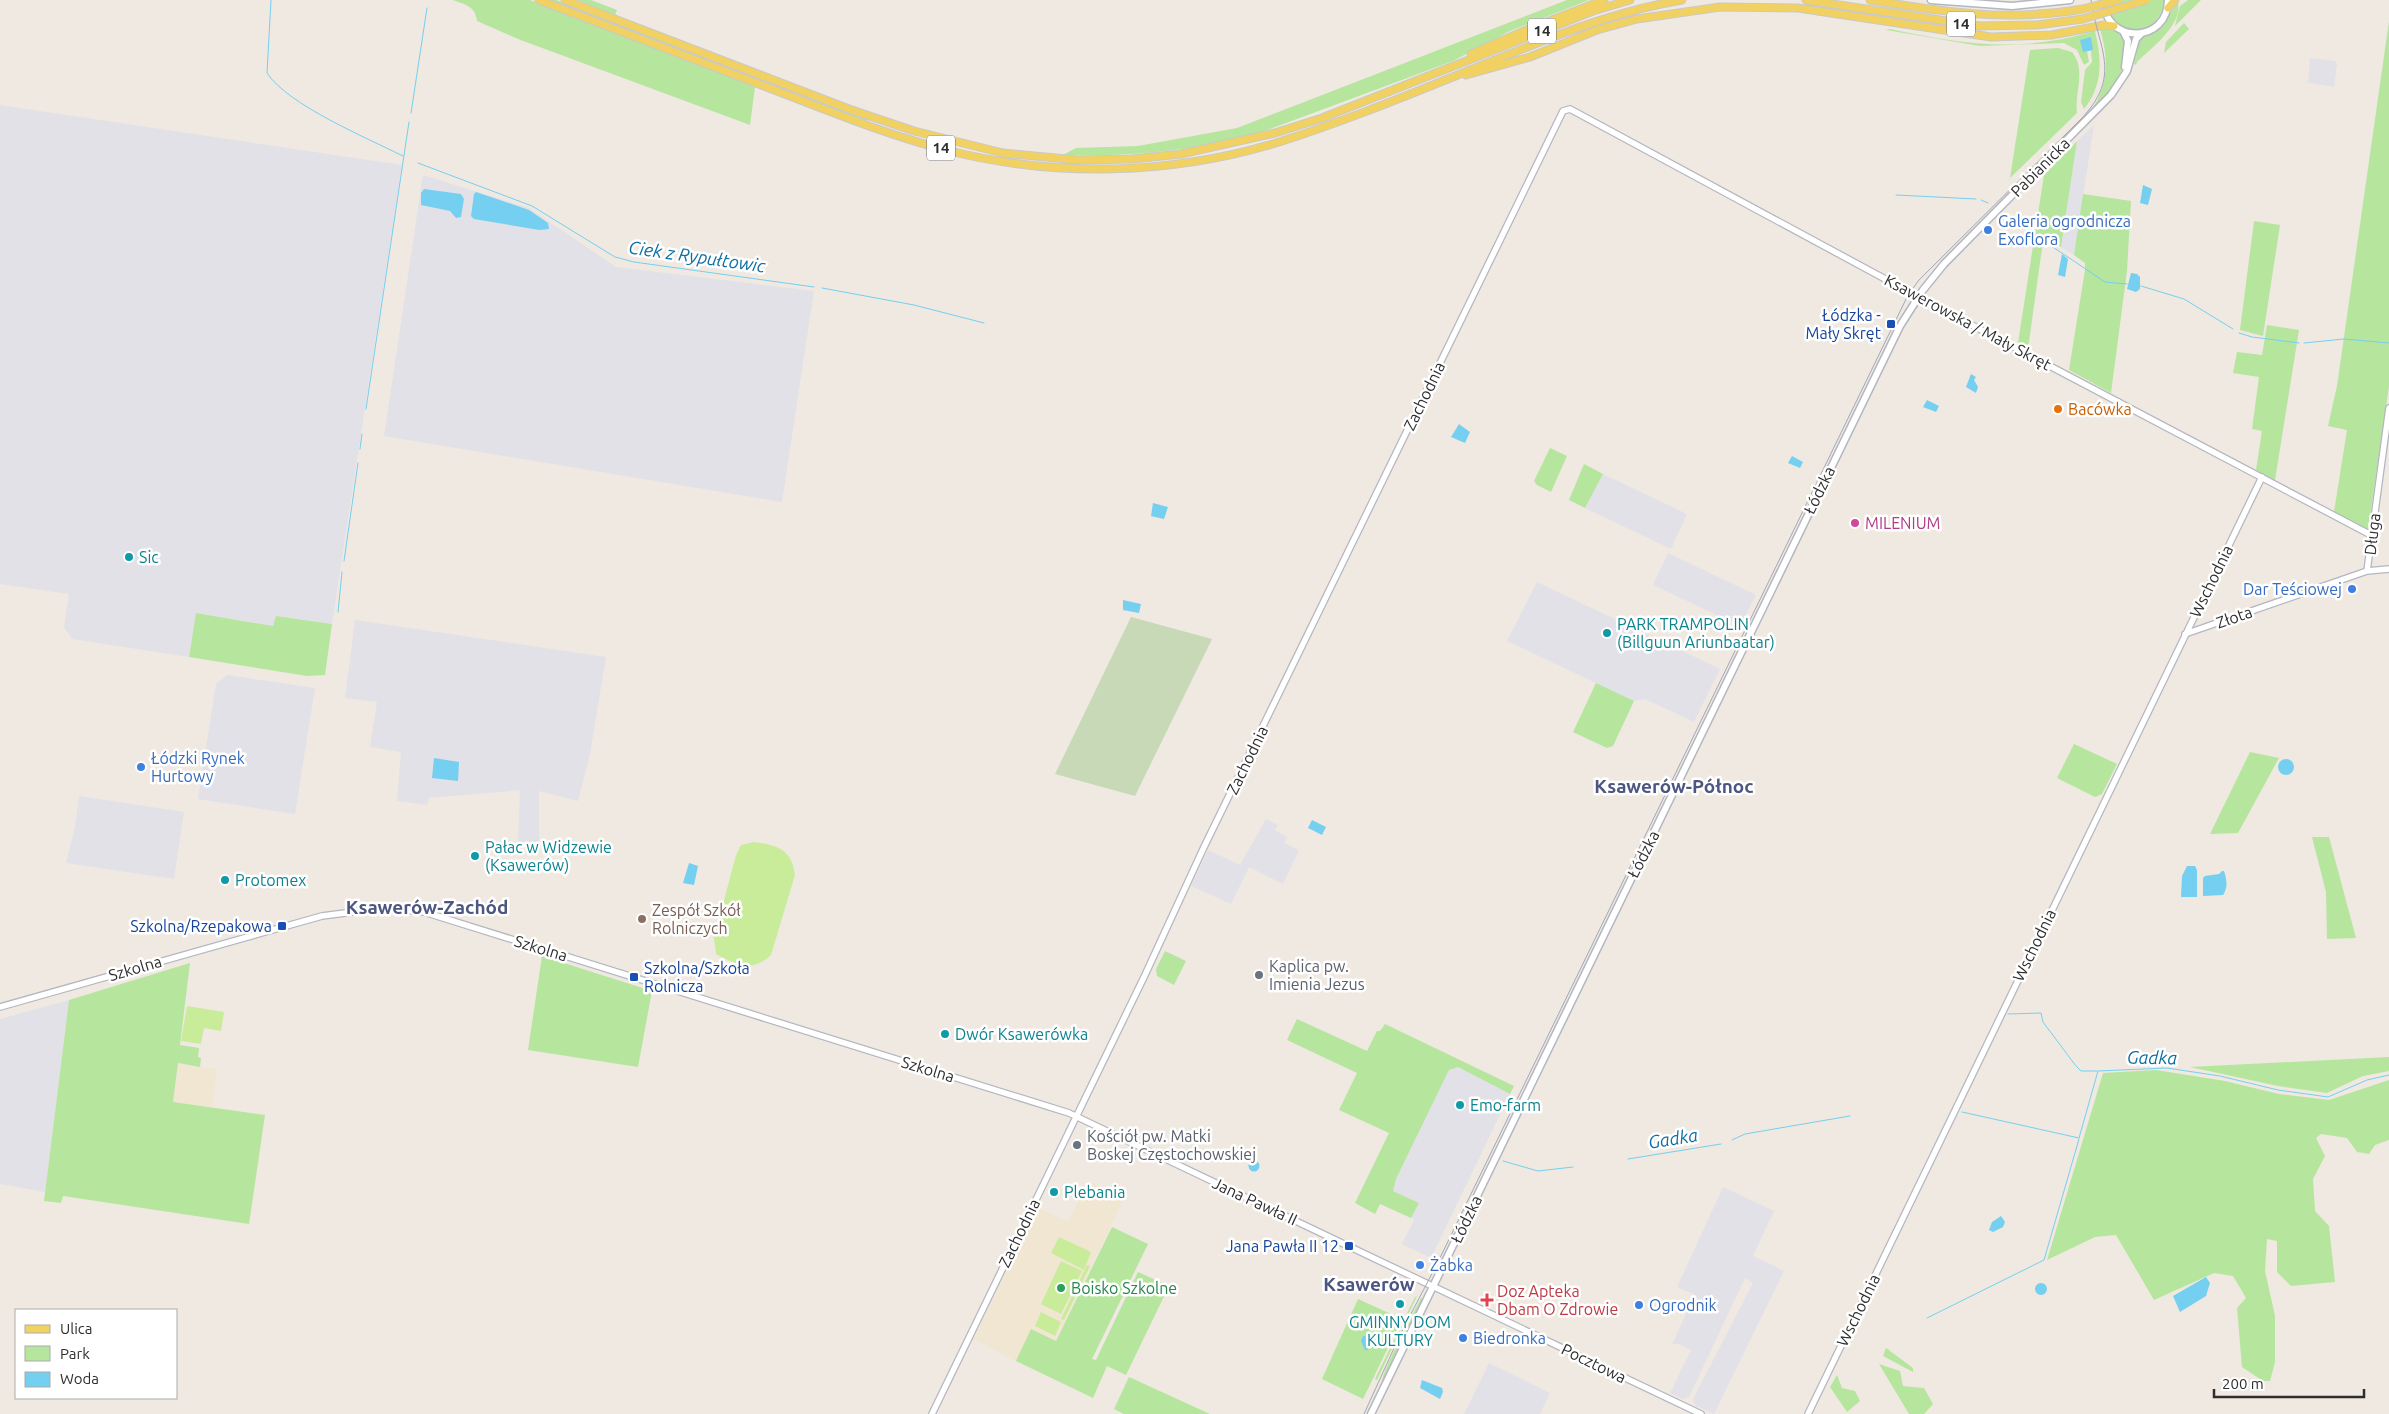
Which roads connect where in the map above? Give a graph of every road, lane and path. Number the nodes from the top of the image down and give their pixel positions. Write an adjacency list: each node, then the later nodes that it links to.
1 (539, 0): 21 (main road, 14)
2 (565, 0): 20 (main road, 14)
3 (1604, 0): 20 (main road)
4 (1630, 0): 20 (main road, 14)
5 (1682, 0): 21 (main road, 14)
6 (1806, 0): 13 (main road, 14, bridge)
7 (1870, 0): 12 (main road, 14, bridge)
8 (1931, 0): 9 (main road)
9 (2070, 0)
10 (2096, 0): 16 (main road)
11 (2103, 0): 16 (main road)
12 (2118, 0)
13 (2147, 0)
14 (2175, 0): 15 (main road)
15 (2168, 4): 19 (main road)
16 (2104, 8): 17 (main road)
17 (2114, 26): 18 (main road); 21 (main road)
18 (2123, 32): 19 (main road); 22 (main road, Pabianicka)
19 (2142, 33): 22 (main road, Pabianicka)
20 (1455, 66)
21 (1449, 78)
22 (2120, 82): 24 (main road, Pabianicka)
23 (1566, 109): 24 (street, Ksawerowska / Mały Skręt); 32 (street, Zachodnia)
24 (1918, 297): 26 (street, Ksawerowska / Mały Skręt); 33 (main road, Łódzka)
25 (2389, 408): 27 (street, Długa)
26 (2262, 477): 27 (street, Ksawerowska / Mały Skręt); 30 (street, Wschodnia)
27 (2371, 535): 29 (street, Długa)
28 (2389, 569): 29 (street, Złota)
29 (2367, 571): 30 (street, Złota)
30 (2185, 634): 37 (street, Wschodnia)
31 (0, 1007): 32 (street, Szkolna)
32 (1076, 1116): 33 (street, Jana Pawła II); 34 (street, Zachodnia)
33 (1433, 1286): 35 (main road, Łódzka); 36 (street, Pocztowa)
34 (932, 1414)
35 (1371, 1414)
36 (1701, 1414)
37 (1808, 1414)

